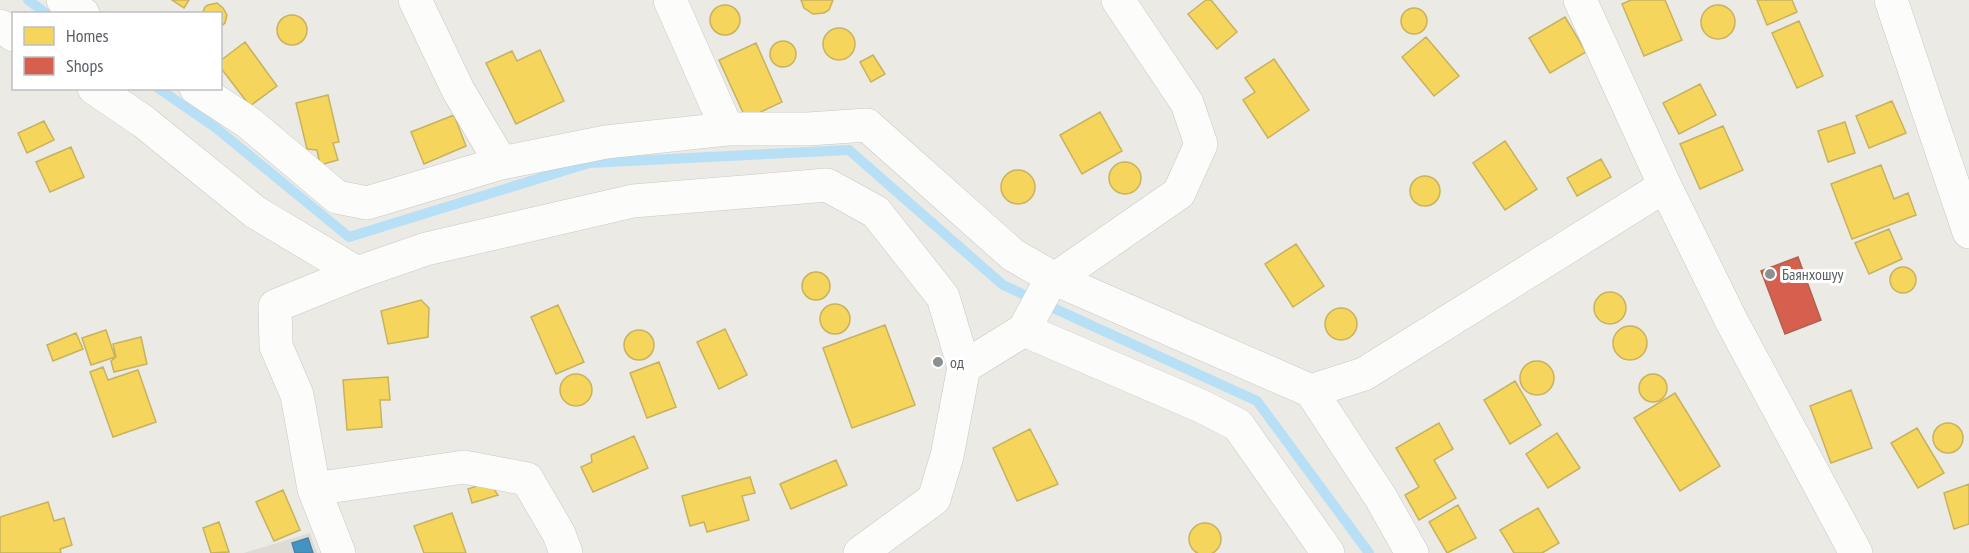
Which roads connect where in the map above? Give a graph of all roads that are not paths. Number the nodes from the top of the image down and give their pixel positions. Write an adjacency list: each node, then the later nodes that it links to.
1 (63, 0): 7 (street)
2 (415, 0): 11 (street)
3 (670, 0): 10 (street)
4 (1118, 0): 15 (street)
5 (1580, 0): 12 (street)
6 (1891, 0): 13 (street)
7 (79, 12)
8 (97, 90): 14 (street)
9 (199, 90): 11 (street)
10 (727, 129): 11 (street); 15 (street)
11 (501, 163)
12 (1665, 186): 18 (street); 25 (street)
13 (1966, 214)
14 (357, 273): 17 (street); 19 (street)
15 (1051, 283): 16 (street); 18 (street)
16 (1028, 323): 17 (street); 23 (street)
17 (964, 367): 22 (street)
18 (1311, 391): 24 (street)
19 (314, 489): 20 (street); 21 (street)
20 (339, 553)
21 (566, 553)
22 (860, 553)
23 (1328, 553)
24 (1412, 553)
25 (1856, 553)

